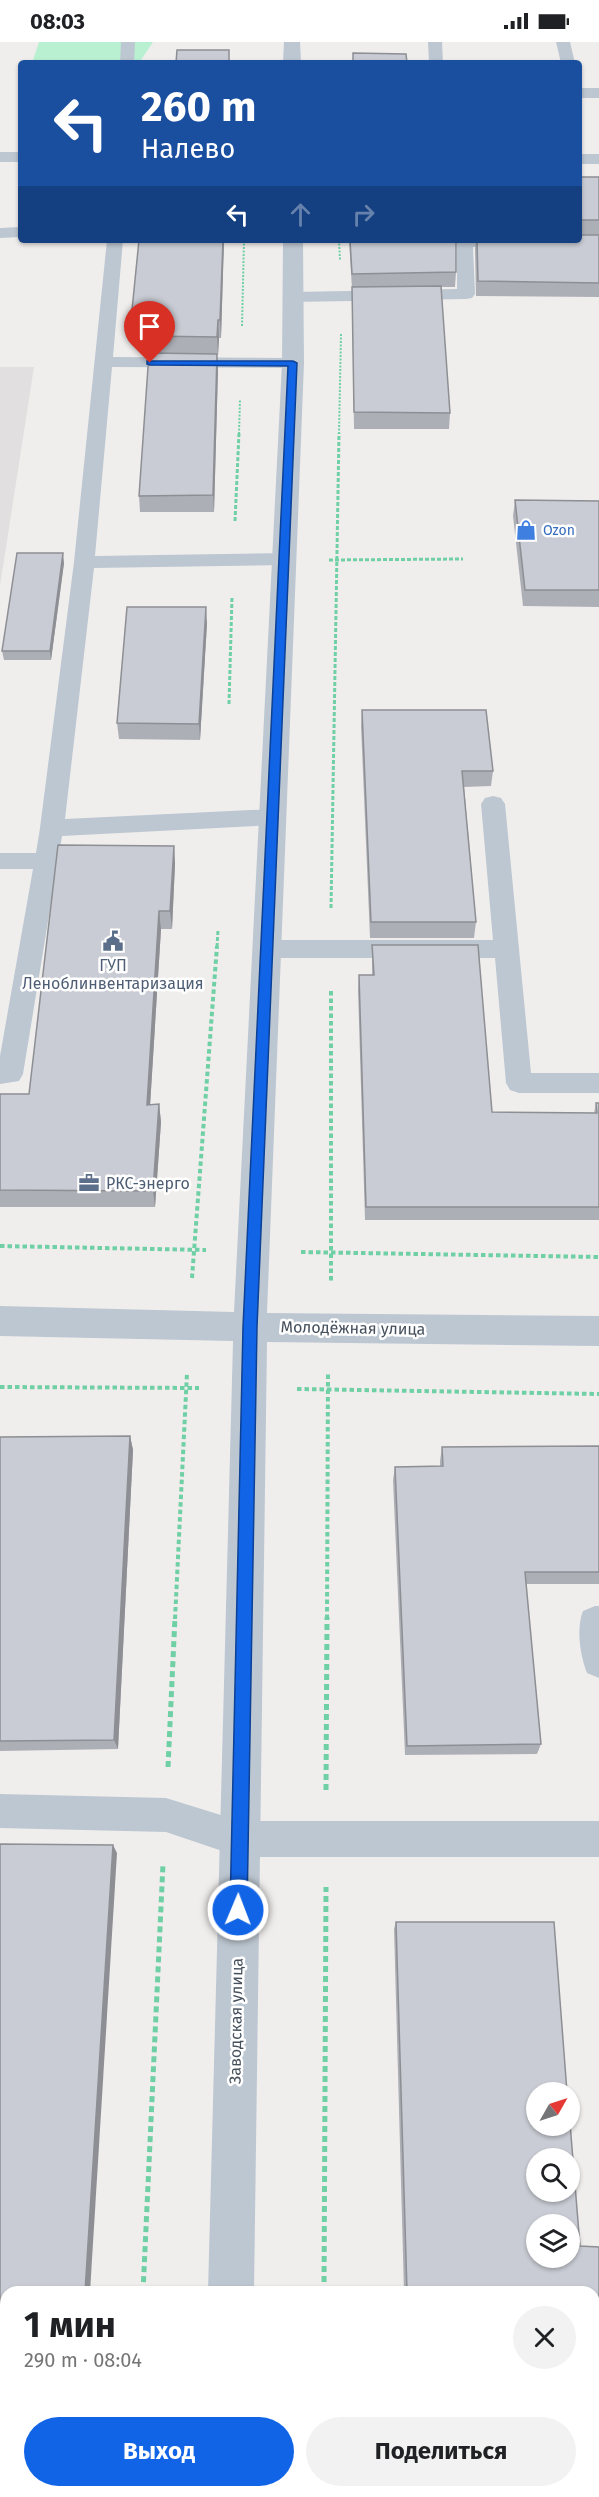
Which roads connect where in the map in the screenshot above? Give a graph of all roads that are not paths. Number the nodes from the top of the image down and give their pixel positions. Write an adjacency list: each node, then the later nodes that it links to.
1 (128, 42): 5 (lane)
2 (292, 42): 6 (street)
3 (435, 42): 7 (lane)
4 (564, 42): 8 (lane)
5 (127, 60)
6 (292, 60)
7 (436, 60)
8 (567, 60)
9 (582, 93): 10 (lane)
10 (599, 93)
11 (0, 157): 12 (street)
12 (18, 157)
13 (582, 159): 14 (street)
14 (599, 159)
15 (0, 232): 16 (lane)
16 (18, 232)
17 (115, 243): 21 (lane)
18 (293, 243): 20 (street, Заводская улица)
19 (464, 243): 20 (lane)
20 (293, 297): 22 (street, Заводская улица)
21 (104, 362): 22 (lane); 24 (lane)
22 (293, 363): 23 (street, Заводская улица)
23 (285, 560): 24 (lane); 26 (street, Заводская улица)
24 (84, 562): 27 (lane)
25 (493, 804): 31 (lane)
26 (273, 817): 27 (lane); 30 (street, Заводская улица)
27 (52, 828): 29 (lane)
28 (0, 861): 29 (lane)
29 (46, 861): 32 (lane)
30 (267, 949): 31 (lane); 35 (street, Заводская улица)
31 (506, 949): 33 (lane)
32 (0, 1074)
33 (599, 1083)
34 (0, 1321): 35 (street, Молодёжная улица)
35 (250, 1327): 36 (street, Молодёжная улица); 40 (street, Заводская улица)
36 (599, 1331)
37 (599, 1622): 38 (lane)
38 (599, 1662)
39 (0, 1811): 40 (lane)
40 (240, 1839): 41 (lane); 42 (street, Заводская улица)
41 (599, 1839)
42 (231, 2286)

